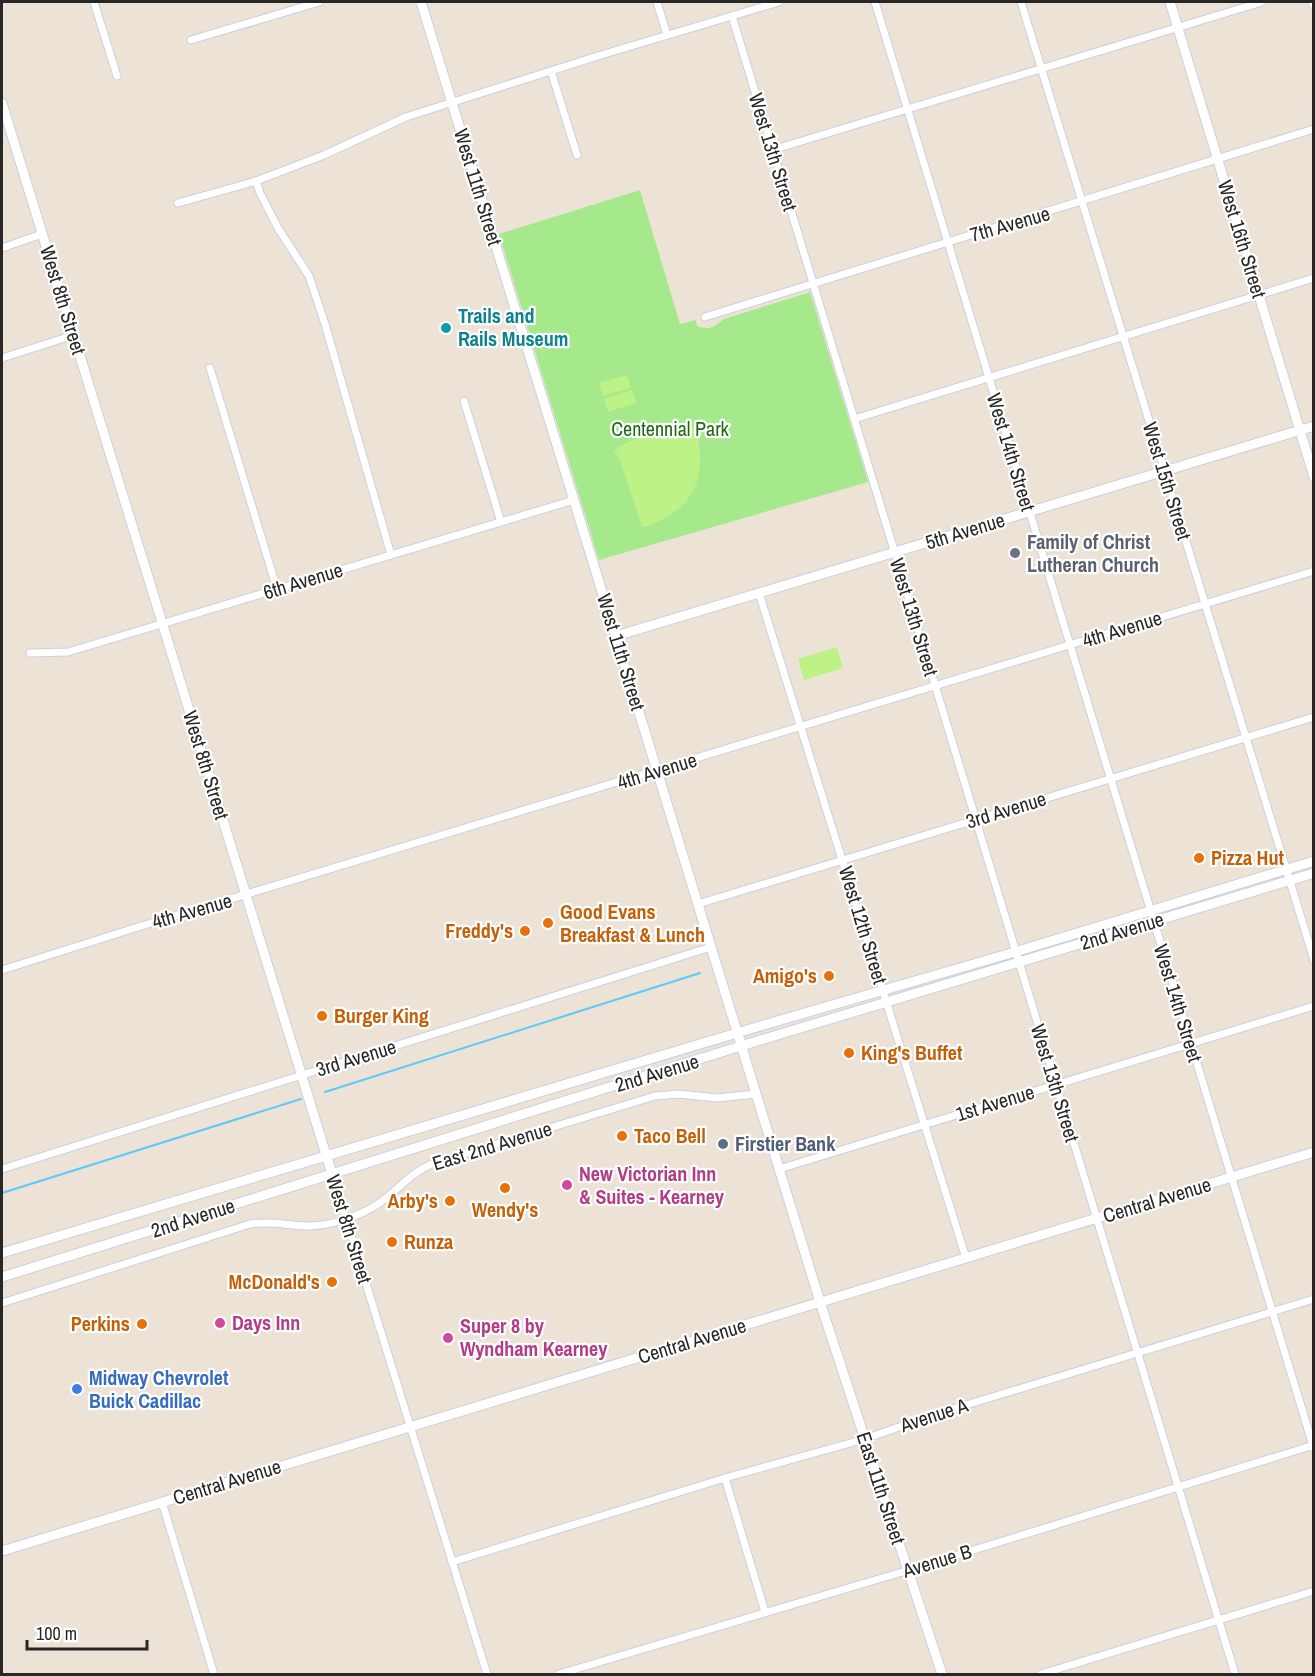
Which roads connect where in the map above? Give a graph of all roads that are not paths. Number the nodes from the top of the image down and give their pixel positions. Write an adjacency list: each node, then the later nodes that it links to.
1 (94, 2): 16 (street)
2 (319, 2): 13 (street)
3 (421, 2): 17 (main road, West 11th Street)
4 (657, 2): 12 (street)
5 (779, 2): 10 (street)
6 (875, 2): 19 (street, West 14th Street)
7 (1021, 2): 14 (street, West 15th Street)
8 (1170, 2): 11 (main road, West 16th Street)
9 (1262, 2): 11 (street)
10 (732, 16): 12 (street); 21 (street, West 13th Street)
11 (1178, 28): 14 (street); 23 (main road, West 16th Street)
12 (667, 35): 15 (street)
13 (191, 40)
14 (1041, 68): 19 (street); 25 (street, West 15th Street)
15 (551, 71): 17 (street); 22 (street)
16 (117, 76)
17 (452, 102): 24 (street); 45 (main road, West 11th Street)
18 (2, 103): 27 (main road, West 8th Street)
19 (908, 109): 21 (street); 28 (street, West 14th Street)
20 (1314, 129): 23 (street, 7th Avenue)
21 (772, 150): 31 (street, West 13th Street)
22 (577, 155)
23 (1218, 159): 25 (street, 7th Avenue); 32 (main road, West 16th Street)
24 (256, 181): 26 (street); 49 (street)
25 (1082, 202): 28 (street, 7th Avenue); 35 (street, West 15th Street)
26 (178, 203)
27 (42, 234): 29 (street); 34 (main road, West 8th Street)
28 (948, 242): 31 (street, 7th Avenue); 38 (street, West 14th Street)
29 (2, 248)
30 (1314, 278): 32 (street)
31 (813, 284): 33 (street, 7th Avenue); 40 (street, West 13th Street)
32 (1259, 295): 35 (street); 42 (main road, West 16th Street)
33 (705, 317)
34 (74, 335): 36 (street); 54 (main road, West 8th Street)
35 (1123, 336): 38 (street); 43 (street, West 15th Street)
36 (2, 358)
37 (210, 368): 51 (street)
38 (989, 377): 40 (street); 46 (street, West 14th Street)
39 (464, 401): 47 (street)
40 (854, 418): 48 (street, West 13th Street)
41 (1314, 426): 42 (main road, 5th Avenue)
42 (1299, 430): 43 (main road, 5th Avenue); 44 (main road, West 16th Street)
43 (1164, 471): 46 (main road, 5th Avenue); 53 (street, West 15th Street)
44 (1314, 477)
45 (574, 500): 47 (street, 6th Avenue); 55 (main road, West 11th Street)
46 (1029, 511): 48 (main road, 5th Avenue); 56 (street, West 14th Street)
47 (501, 522): 49 (street, 6th Avenue)
48 (894, 552): 52 (main road, 5th Avenue); 58 (street, West 13th Street)
49 (391, 555): 51 (street, 6th Avenue)
50 (1314, 571): 53 (street, 4th Avenue)
51 (277, 589): 54 (street, 6th Avenue)
52 (759, 593): 55 (main road, 5th Avenue); 60 (street, West 12th Street)
53 (1205, 604): 56 (street, 4th Avenue); 61 (street, West 15th Street)
54 (163, 624): 57 (street, 6th Avenue); 70 (main road, West 8th Street)
55 (616, 636): 62 (main road, West 11th Street)
56 (1070, 645): 58 (street, 4th Avenue); 63 (street, West 14th Street)
57 (30, 653)
58 (935, 686): 60 (street, 4th Avenue); 64 (street, West 13th Street)
59 (1314, 717): 61 (street, 3rd Avenue)
60 (801, 727): 62 (street, 4th Avenue); 65 (street, West 12th Street)
61 (1246, 737): 63 (street, 3rd Avenue); 67 (street, West 15th Street)
62 (657, 771): 70 (street, 4th Avenue); 71 (main road, West 11th Street)
63 (1110, 778): 64 (street, 3rd Avenue); 72 (street, West 14th Street)
64 (975, 820): 65 (street, 3rd Avenue); 75 (street, West 13th Street)
65 (843, 860): 71 (street, 3rd Avenue); 79 (street, West 12th Street)
66 (1314, 861): 67 (main road, 2nd Avenue)
67 (1286, 869): 69 (street, West 15th Street); 72 (main road, 2nd Avenue)
68 (1314, 873): 69 (main road, 2nd Avenue)
69 (1289, 880): 73 (main road, 2nd Avenue); 76 (street, West 15th Street)
70 (246, 895): 78 (street, 4th Avenue); 85 (main road, West 8th Street)
71 (698, 904): 74 (main road, West 11th Street)
72 (1150, 910): 73 (street, West 14th Street); 75 (main road, 2nd Avenue)
73 (1153, 922): 77 (main road, 2nd Avenue); 83 (street, West 14th Street)
74 (711, 947): 82 (main road, West 11th Street); 85 (street, 3rd Avenue)
75 (1015, 952): 77 (street, West 13th Street); 79 (main road, 2nd Avenue)
76 (1314, 960)
77 (1018, 963): 80 (main road, 2nd Avenue); 86 (street, West 13th Street)
78 (2, 970)
79 (883, 989): 80 (street, West 12th Street); 82 (main road, 2nd Avenue)
80 (887, 1002): 84 (main road, 2nd Avenue); 88 (street, West 12th Street)
81 (1314, 1006): 83 (street, 1st Avenue)
82 (737, 1033): 84 (main road, West 11th Street); 90 (main road, 2nd Avenue)
83 (1190, 1044): 86 (street, 1st Avenue); 94 (street, West 14th Street)
84 (741, 1046): 87 (main road, West 11th Street); 93 (main road, 2nd Avenue)
85 (302, 1075): 90 (main road, West 8th Street); 91 (street, 3rd Avenue)
86 (1055, 1085): 88 (street, 1st Avenue); 96 (street, West 13th Street)
87 (756, 1094): 92 (main road, West 11th Street); 95 (street, East 2nd Avenue)
88 (925, 1125): 92 (street, 1st Avenue); 98 (street, West 12th Street)
89 (1314, 1152): 94 (main road, Central Avenue)
90 (327, 1156): 93 (main road, West 8th Street); 97 (main road, 2nd Avenue)
91 (2, 1169)
92 (779, 1169): 101 (main road, West 11th Street)
93 (332, 1174): 95 (street, West 8th Street); 99 (main road, 2nd Avenue)
94 (1230, 1178): 96 (main road, Central Avenue); 103 (street, West 14th Street)
95 (346, 1217): 102 (street, East 2nd Avenue); 105 (street, West 8th Street)
96 (1096, 1219): 98 (main road, Central Avenue); 104 (street, West 13th Street)
97 (2, 1253)
98 (966, 1258): 101 (main road, Central Avenue)
99 (2, 1277)
100 (1314, 1299): 103 (street, Avenue A)
101 (820, 1302): 105 (main road, Central Avenue); 106 (main road, East 11th Street)
102 (2, 1303)
103 (1272, 1312): 104 (street, Avenue A); 107 (street, West 14th Street)
104 (1137, 1353): 106 (street, Avenue A); 109 (street, West 13th Street)
105 (410, 1427): 110 (main road, Central Avenue); 112 (street, West 8th Street)
106 (865, 1439): 108 (street, Avenue A); 113 (main road, East 11th Street)
107 (1313, 1447): 109 (street, Avenue B)
108 (725, 1478): 112 (street, Avenue A); 115 (street)
109 (1178, 1487): 113 (street, Avenue B); 116 (street, West 13th Street)
110 (162, 1502): 111 (main road, Central Avenue); 117 (street)
111 (2, 1551)
112 (452, 1562): 118 (street, West 8th Street)
113 (909, 1570): 115 (street, Avenue B); 120 (main road, East 11th Street)
114 (1314, 1591): 116 (street)
115 (765, 1612): 119 (street, Avenue B)
116 (1219, 1620): 121 (street); 122 (street, West 13th Street)
117 (214, 1674)
118 (487, 1674)
119 (559, 1674)
120 (942, 1674)
121 (1041, 1674)
122 (1235, 1674)

